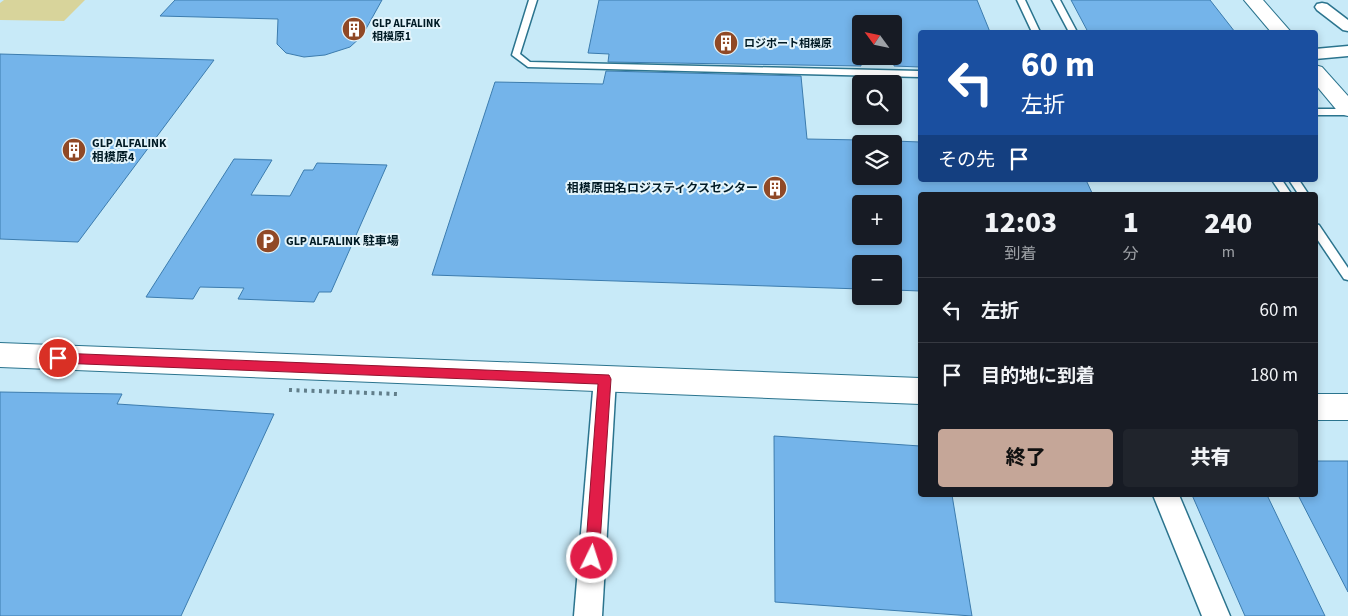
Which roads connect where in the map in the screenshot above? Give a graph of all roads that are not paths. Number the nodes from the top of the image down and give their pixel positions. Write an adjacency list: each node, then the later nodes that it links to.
1 (533, 0): 12 (lane)
2 (1021, 0): 7 (lane)
3 (1056, 0): 8 (lane)
4 (1253, 0): 9 (street)
5 (1322, 7): 6 (street)
6 (1346, 24)
7 (1035, 30)
8 (1072, 30)
9 (1279, 30)
10 (1348, 51): 11 (street)
11 (1318, 54)
12 (918, 74)
13 (1318, 74): 14 (street)
14 (1347, 106): 15 (lane)
15 (1318, 111)
16 (1318, 232): 17 (lane)
17 (1348, 276)
18 (0, 355): 19 (street)
19 (605, 379): 20 (street); 24 (street)
20 (918, 391)
21 (1318, 406): 22 (street)
22 (1348, 407)
23 (1167, 497): 25 (street)
24 (588, 616)
25 (1216, 616)

